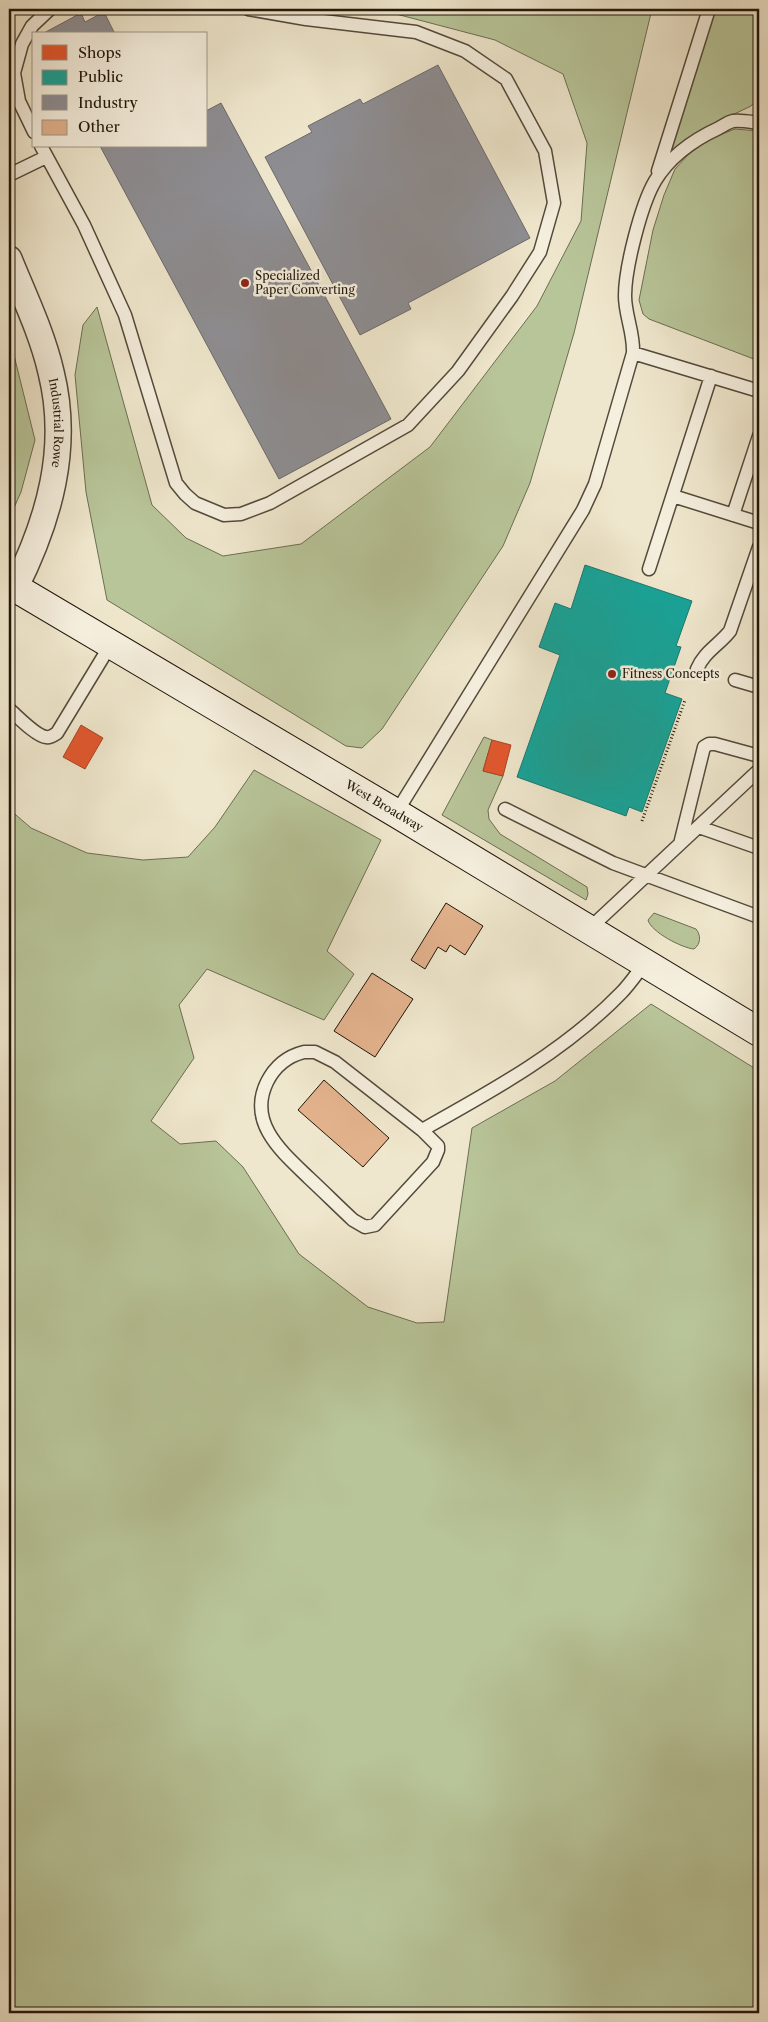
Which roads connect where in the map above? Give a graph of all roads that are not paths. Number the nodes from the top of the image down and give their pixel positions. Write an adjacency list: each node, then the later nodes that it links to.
1 (50, 9): 5 (lane)
2 (248, 9): 6 (lane)
3 (709, 9): 8 (lane)
4 (759, 124): 8 (lane)
5 (32, 128)
6 (43, 151): 7 (lane)
7 (9, 175)
8 (654, 182): 10 (lane)
9 (9, 259): 19 (street, Industrial Rowe)
10 (633, 352): 11 (lane); 28 (lane)
11 (711, 376): 12 (lane); 14 (lane)
12 (759, 391)
13 (759, 436): 15 (lane)
14 (672, 496): 15 (lane); 18 (lane)
15 (733, 515): 16 (lane)
16 (759, 523)
17 (759, 547): 21 (lane)
18 (649, 569)
19 (11, 591): 20 (main road, West Broadway)
20 (111, 644): 24 (lane); 28 (main road, West Broadway)
21 (697, 669)
22 (734, 680): 23 (lane)
23 (759, 687)
24 (9, 709)
25 (759, 756): 30 (lane)
26 (759, 770): 29 (lane)
27 (505, 809): 32 (lane)
28 (396, 813): 34 (main road, West Broadway)
29 (699, 827): 30 (lane); 31 (lane)
30 (680, 845): 32 (lane)
31 (759, 848)
32 (646, 876): 33 (lane); 34 (lane)
33 (759, 917)
34 (589, 929): 35 (main road, West Broadway)
35 (645, 963): 36 (main road, West Broadway); 37 (lane)
36 (759, 1032)
37 (422, 1130): 37 (lane)

